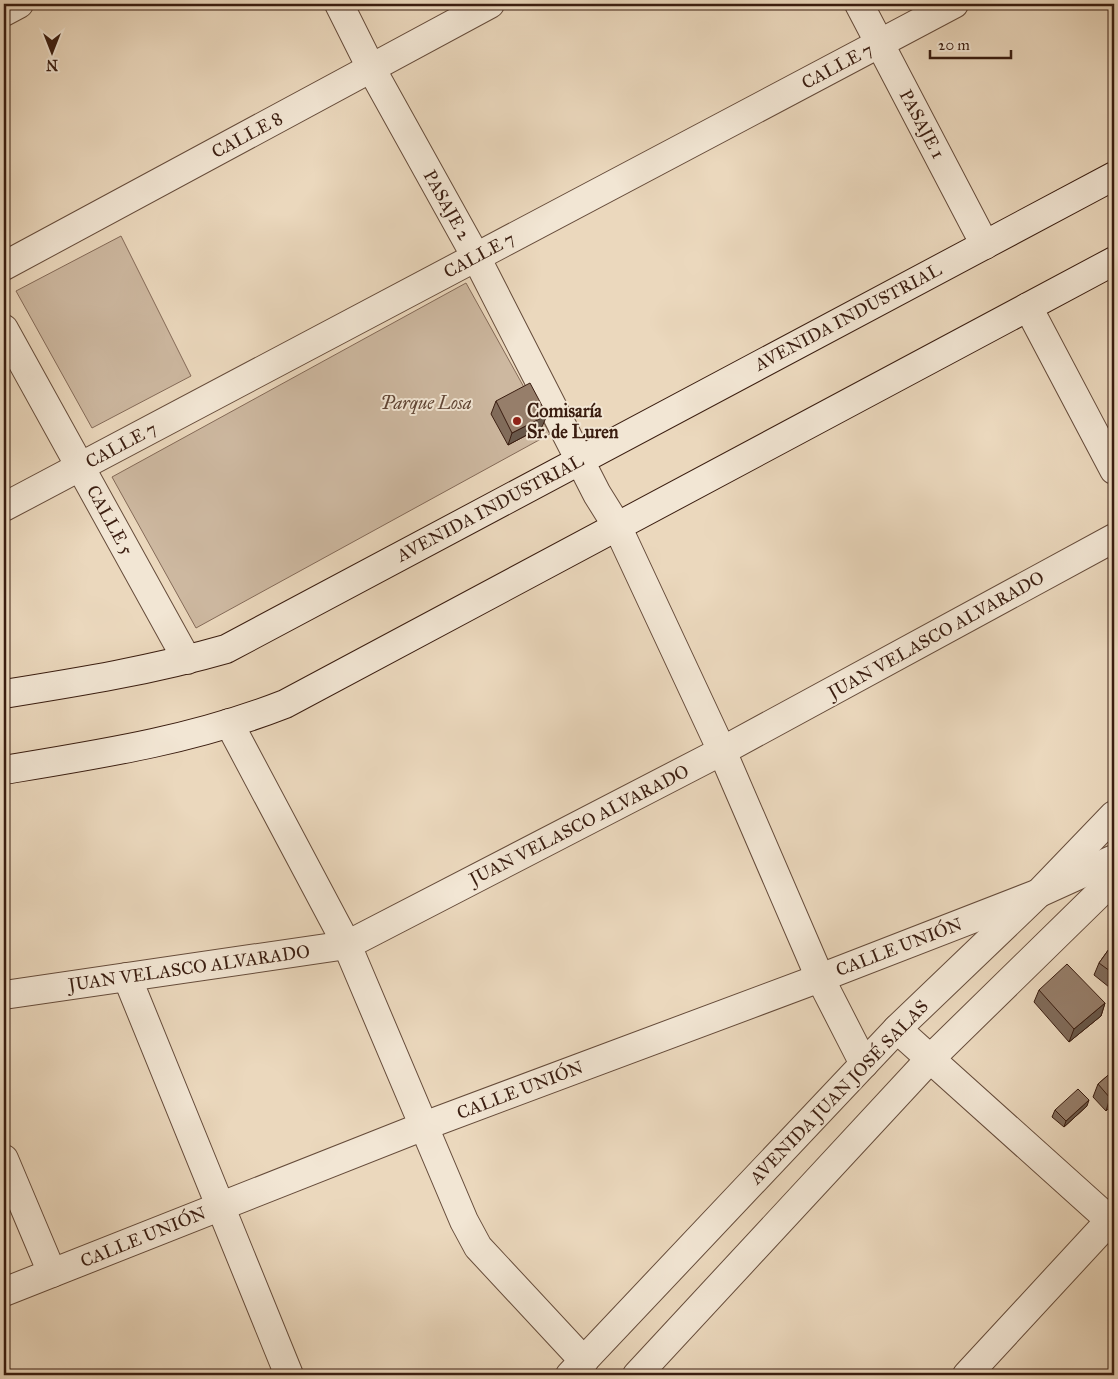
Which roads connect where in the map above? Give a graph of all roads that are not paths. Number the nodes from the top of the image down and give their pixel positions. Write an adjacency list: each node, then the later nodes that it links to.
1 (19, 4): 6 (street)
2 (339, 4): 8 (street, PASAJE 2)
3 (490, 4): 8 (street, CALLE 8)
4 (859, 4): 7 (street, PASAJE 1)
5 (954, 4): 7 (street, CALLE 7)
6 (4, 12)
7 (880, 43): 10 (street, PASAJE 1); 11 (street, CALLE 7)
8 (371, 68): 11 (street, PASAJE 2); 13 (street, CALLE 8)
9 (1114, 176): 10 (street, AVENIDA INDUSTRIAL)
10 (985, 245): 16 (street, AVENIDA INDUSTRIAL)
11 (476, 257): 16 (street, PASAJE 2); 17 (street, CALLE 7)
12 (1114, 261): 14 (street)
13 (4, 266)
14 (1028, 307): 18 (street); 20 (street)
15 (4, 329): 17 (street, CALLE 5)
16 (580, 460): 20 (street, PASAJE 2); 22 (street, AVENIDA INDUSTRIAL)
17 (81, 466): 19 (street, CALLE 7); 22 (street, CALLE 5)
18 (1114, 470)
19 (4, 507)
20 (617, 526): 24 (street); 25 (street, PASAJE 2)
21 (1114, 538): 25 (street, JUAN VELASCO ALVARADO)
22 (187, 660): 23 (street, AVENIDA INDUSTRIAL)
23 (4, 694)
24 (229, 723): 26 (street); 31 (street)
25 (722, 751): 31 (street, JUAN VELASCO ALVARADO); 33 (street, PASAJE 2)
26 (4, 770)
27 (1114, 815): 30 (street, AVENIDA JUAN JOSÉ SALAS)
28 (1114, 859): 30 (street, CALLE UNIÓN)
29 (1114, 880): 36 (street)
30 (1039, 893): 33 (street, CALLE UNIÓN); 35 (street, AVENIDA JUAN JOSÉ SALAS)
31 (347, 945): 32 (street, JUAN VELASCO ALVARADO); 38 (street)
32 (127, 977): 34 (street, JUAN VELASCO ALVARADO); 40 (street)
33 (820, 978): 37 (street, PASAJE 2); 38 (street, CALLE UNIÓN)
34 (4, 995)
35 (897, 1029): 36 (street); 37 (street, AVENIDA JUAN JOSÉ SALAS)
36 (930, 1059): 41 (street); 46 (street)
37 (864, 1064): 44 (street, AVENIDA JUAN JOSÉ SALAS)
38 (424, 1126): 40 (street, CALLE UNIÓN); 44 (street)
39 (4, 1159): 42 (street)
40 (220, 1207): 42 (street, CALLE UNIÓN); 45 (street)
41 (1113, 1220): 47 (street)
42 (52, 1273): 43 (street, CALLE UNIÓN)
43 (4, 1292)
44 (577, 1368)
45 (289, 1375)
46 (637, 1375)
47 (967, 1375)

